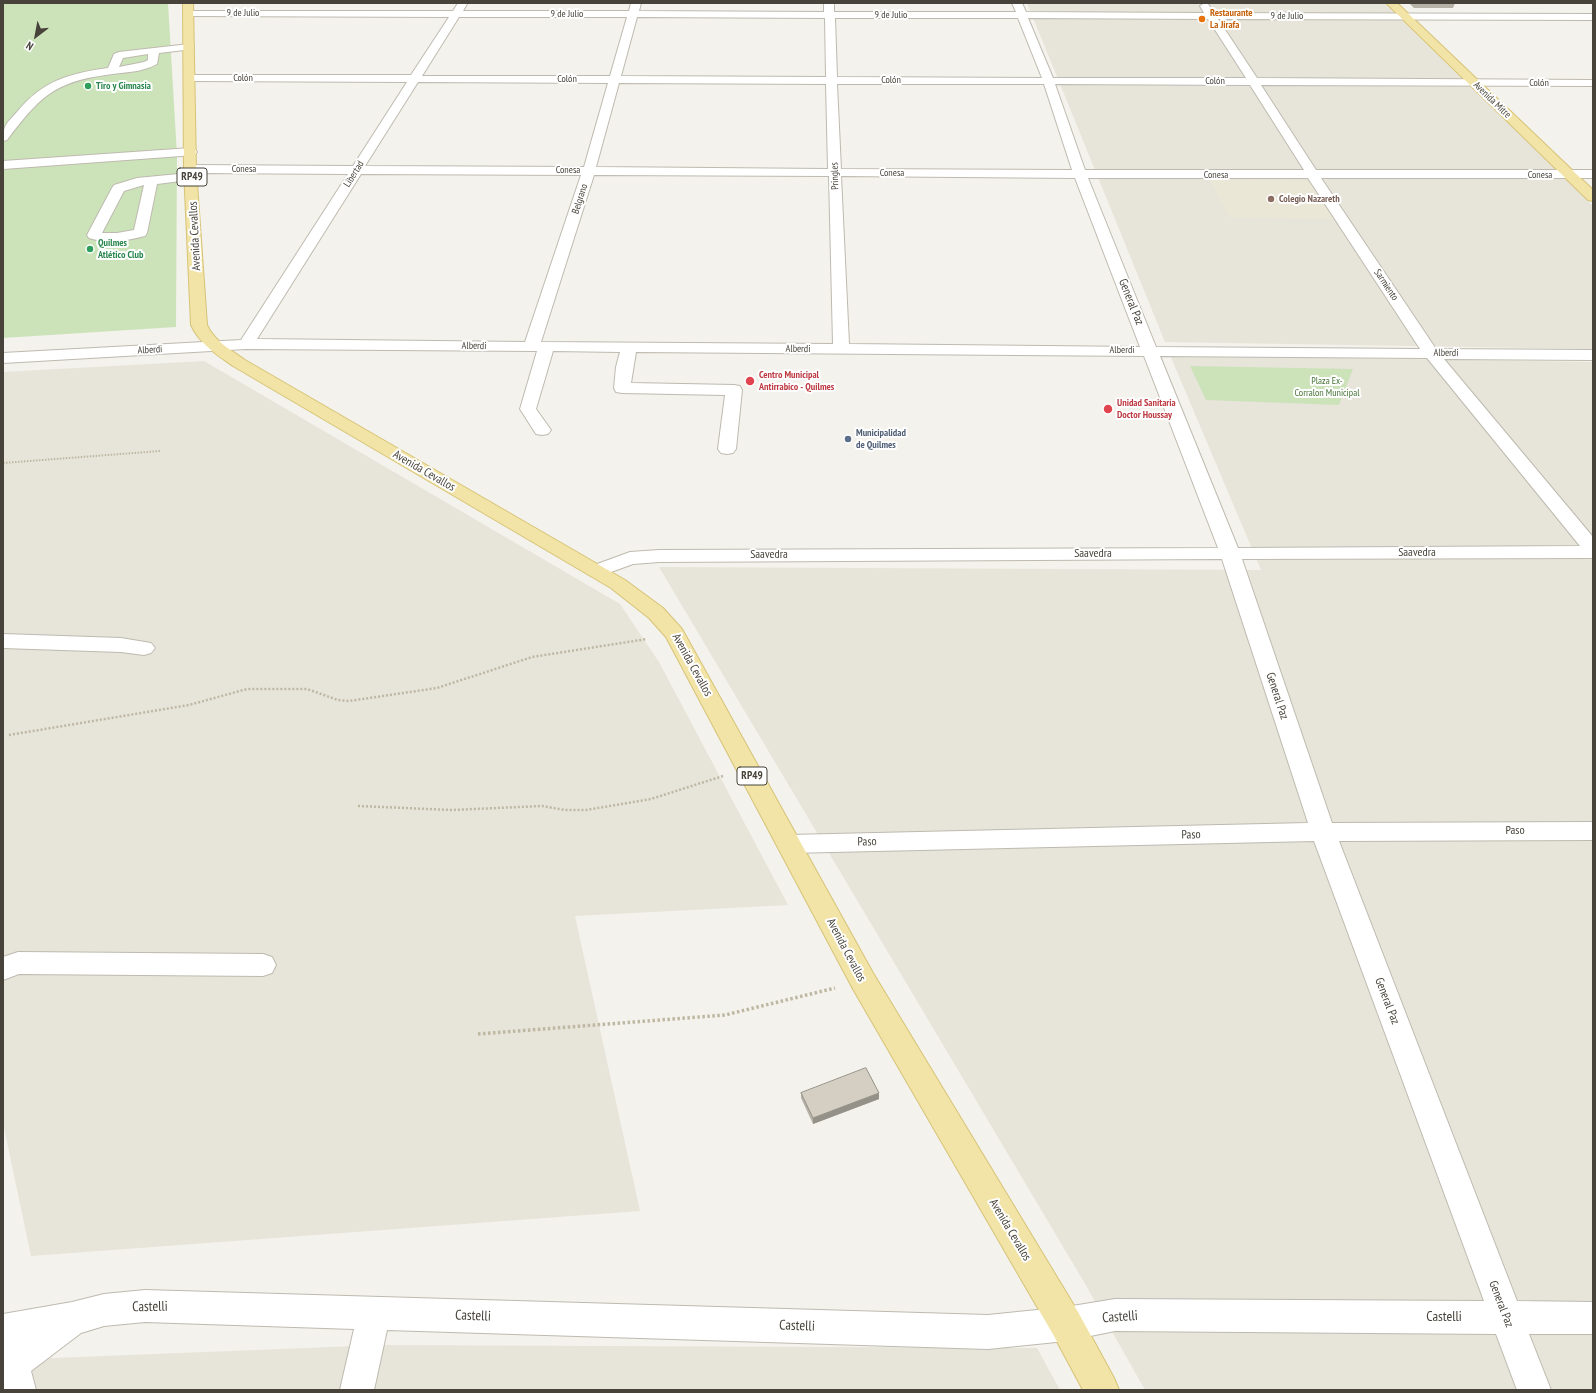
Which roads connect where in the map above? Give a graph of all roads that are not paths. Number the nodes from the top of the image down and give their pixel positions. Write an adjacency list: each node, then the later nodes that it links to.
1 (462, 3): 10 (street, Libertad)
2 (1017, 3): 11 (street, General Paz)
3 (1204, 3): 12 (street, Sarmiento)
4 (1391, 3): 13 (main road, Avenida Mitre)
5 (1584, 6): 9 (street)
6 (188, 8): 10 (street, 9 de Julio); 15 (main road, Avenida Cevallos / RP49)
7 (635, 9): 8 (street, 9 de Julio); 10 (street, 9 de Julio); 20 (street, Belgrano)
8 (830, 9): 11 (street, 9 de Julio); 21 (street, Pringles)
9 (1593, 13)
10 (455, 14): 19 (street, Libertad)
11 (1022, 15): 12 (street, 9 de Julio); 22 (street, General Paz)
12 (1212, 16): 13 (street, 9 de Julio); 23 (street, Sarmiento)
13 (1405, 16): 14 (street, 9 de Julio); 24 (main road, Avenida Mitre)
14 (1593, 17)
15 (189, 46): 16 (street); 18 (main road, Avenida Cevallos / RP49)
16 (154, 50): 17 (street); 17 (street)
17 (112, 70): 26 (street)
18 (190, 78): 19 (street, Colón); 29 (main road, Avenida Cevallos / RP49)
19 (414, 79): 20 (street, Colón); 31 (street, Libertad)
20 (615, 79): 21 (street, Colón); 32 (street, Belgrano)
21 (833, 80): 22 (street, Colón); 34 (street, Pringles)
22 (1048, 80): 23 (street, Colón); 35 (street, General Paz)
23 (1252, 81): 24 (street, Colón); 38 (street, Sarmiento)
24 (1474, 83): 25 (street, Colón); 36 (main road, Avenida Mitre)
25 (1593, 83)
26 (39, 95): 27 (street); 28 (street)
27 (3, 121)
28 (3, 137)
29 (191, 152): 30 (street); 33 (main road, Avenida Cevallos / RP49)
30 (3, 165)
31 (357, 169): 32 (street, Conesa); 33 (street, Conesa); 41 (street, Libertad)
32 (589, 170): 34 (street, Conesa); 43 (street, Belgrano)
33 (191, 172): 39 (street, Conesa); 42 (main road, Avenida Cevallos / RP49)
34 (835, 173): 35 (street, Conesa); 45 (street, Pringles)
35 (1080, 174): 38 (street, Conesa); 46 (street, General Paz)
36 (1569, 174): 37 (street, Conesa); 38 (street, Conesa); 40 (main road, Avenida Mitre)
37 (1593, 174)
38 (1313, 175): 47 (street, Sarmiento)
39 (152, 180): 39 (street, Conesa)
40 (1593, 197)
41 (246, 344): 42 (street, Alberdi); 43 (street, Alberdi)
42 (214, 345): 49 (street, Alberdi); 55 (main road, Avenida Cevallos / RP49)
43 (538, 347): 44 (street, Alberdi); 50 (street, Belgrano)
44 (629, 347): 45 (street, Alberdi); 51 (street)
45 (841, 350): 46 (street, Alberdi)
46 (1149, 350): 47 (street, Alberdi); 54 (street, General Paz)
47 (1431, 353): 48 (street, Alberdi); 52 (street, Sarmiento)
48 (1593, 355)
49 (3, 358)
50 (542, 430)
51 (727, 449)
52 (1593, 549)
53 (1593, 552): 54 (street, Saavedra)
54 (1230, 553): 55 (street, Saavedra); 59 (street, General Paz)
55 (596, 571): 60 (main road, Avenida Cevallos / RP49)
56 (3, 641): 57 (street)
57 (144, 648)
58 (1593, 831): 59 (street, Paso)
59 (1323, 832): 60 (street, Paso); 64 (street, General Paz)
60 (789, 844): 66 (main road, Avenida Cevallos / RP49)
61 (263, 964): 62 (street)
62 (3, 969)
63 (374, 1313): 66 (street, Castelli); 67 (street, Castelli); 68 (street)
64 (1506, 1317): 65 (street, Castelli); 66 (street, Castelli); 70 (street, General Paz)
65 (1593, 1318)
66 (1066, 1324): 69 (main road, Avenida Cevallos / RP49)
67 (8, 1358)
68 (357, 1390)
69 (1102, 1390)
70 (1534, 1390)

